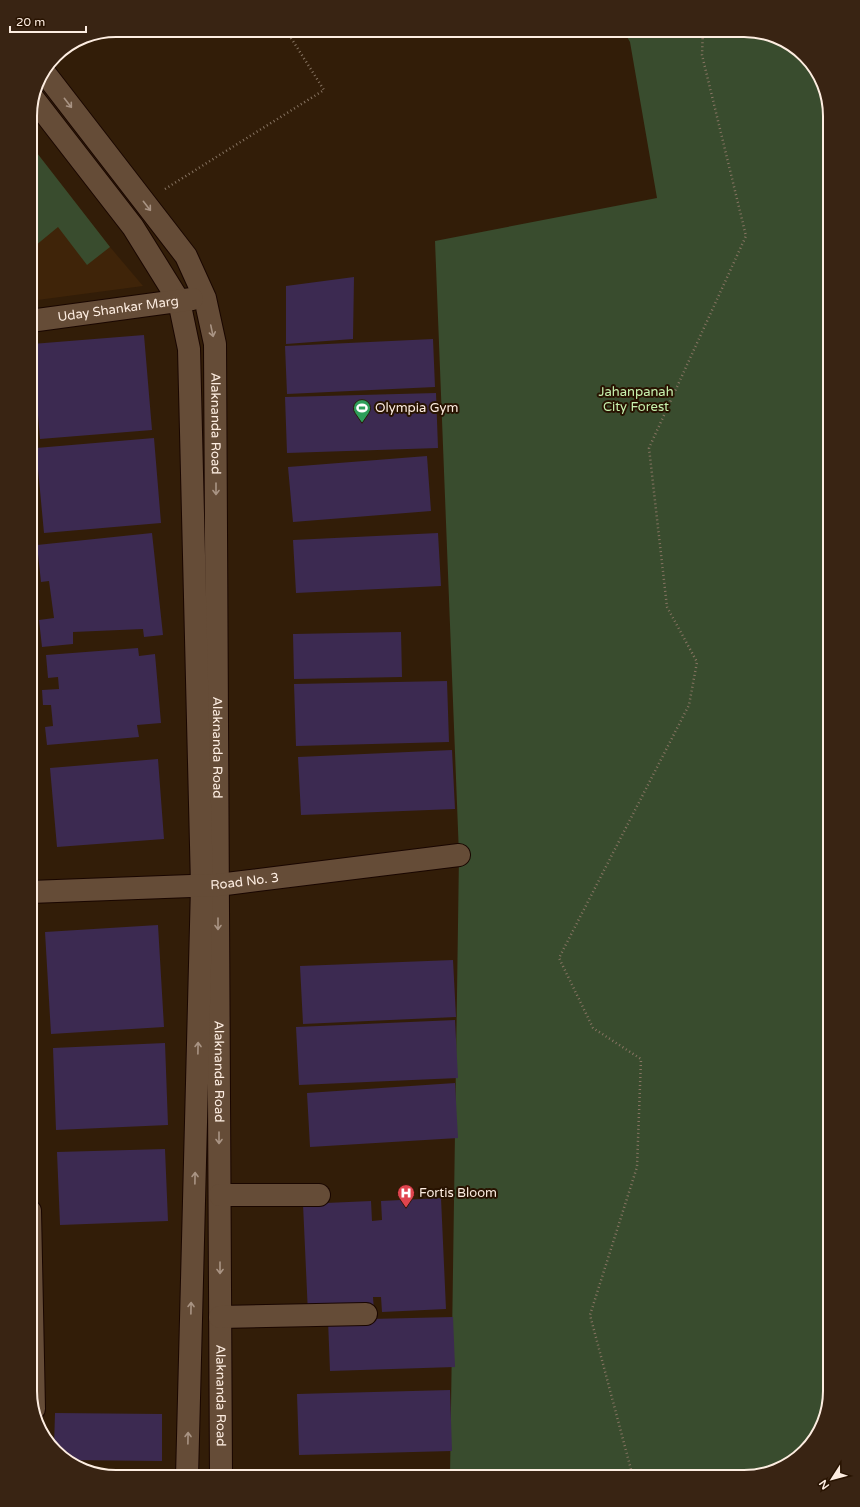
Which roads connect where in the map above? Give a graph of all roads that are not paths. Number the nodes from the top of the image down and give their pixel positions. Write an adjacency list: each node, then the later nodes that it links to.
1 (48, 77): 3 (street, Alaknanda Road, one-way to 3)
2 (38, 105): 4 (street)
3 (206, 298): 4 (street, Uday Shankar Marg); 7 (street, Alaknanda Road, one-way to 7)
4 (179, 301): 5 (street, Uday Shankar Marg); 7 (street)
5 (37, 320)
6 (459, 855): 7 (street, Road No. 3)
7 (210, 885): 8 (street, Road No. 3); 9 (street, Alaknanda Road, one-way to 9); 13 (street, one-way to 7)
8 (37, 892)
9 (220, 1195): 10 (street); 12 (street, Alaknanda Road, one-way to 12)
10 (319, 1195)
11 (366, 1314): 12 (street)
12 (220, 1317): 14 (street, Alaknanda Road)
13 (187, 1470)
14 (221, 1470)

